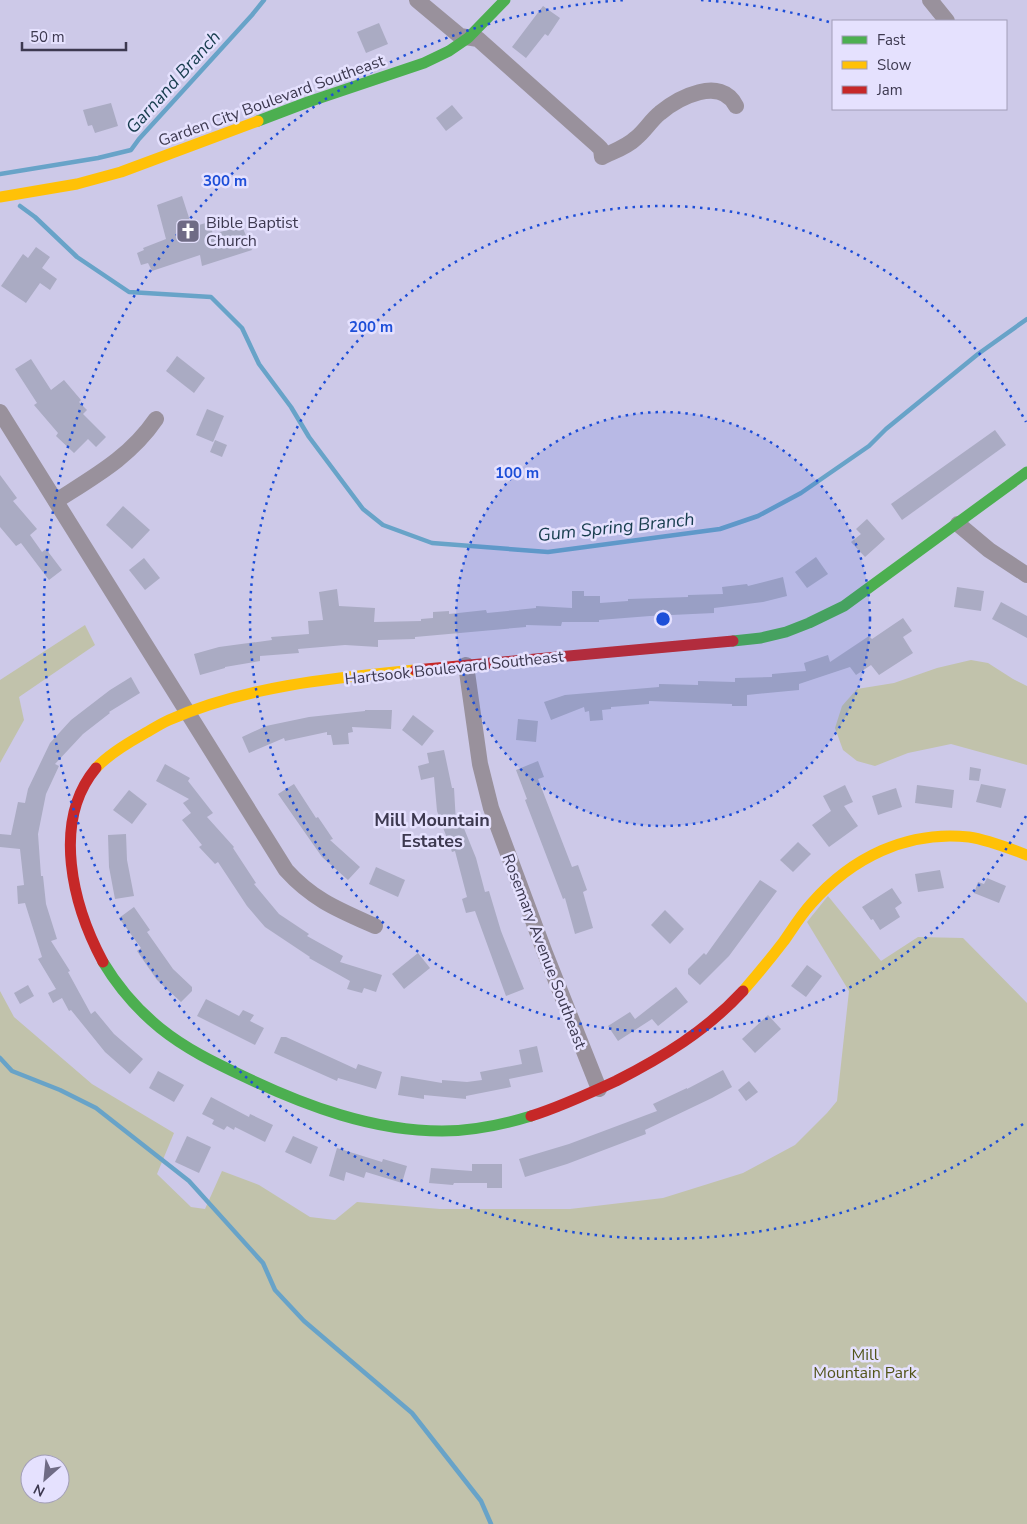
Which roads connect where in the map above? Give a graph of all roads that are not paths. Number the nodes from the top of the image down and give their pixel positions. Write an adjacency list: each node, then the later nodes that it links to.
1 (417, 0): 5 (street)
2 (505, 0): 5 (street, Garden City Boulevard Southeast)
3 (932, 1): 4 (street)
4 (947, 20)
5 (468, 38): 6 (street); 7 (street, Garden City Boulevard Southeast)
6 (736, 106)
7 (0, 197)
8 (0, 412): 11 (street)
9 (156, 418): 11 (street)
10 (1027, 472): 12 (street, Hartsook Boulevard Southeast)
11 (56, 501): 15 (street)
12 (958, 524): 13 (street); 14 (street, Hartsook Boulevard Southeast)
13 (1027, 575)
14 (466, 665): 15 (street, Hartsook Boulevard Southeast); 18 (street, Rosemary Avenue Southeast)
15 (188, 713): 17 (street); 18 (street, Hartsook Boulevard Southeast)
16 (1027, 854): 18 (street, Hartsook Boulevard Southeast)
17 (375, 926)
18 (599, 1089)

